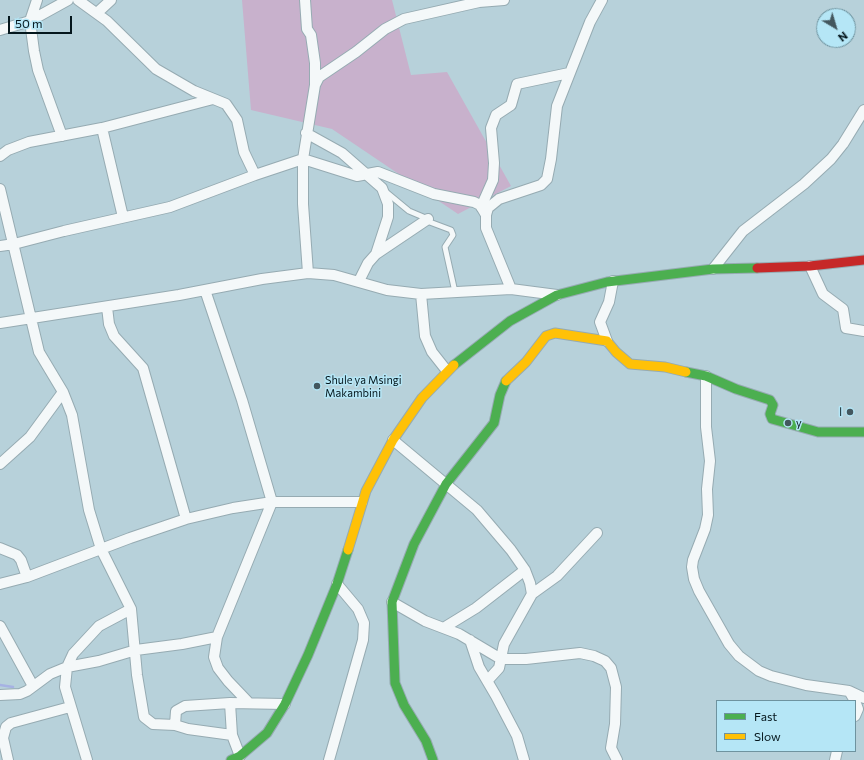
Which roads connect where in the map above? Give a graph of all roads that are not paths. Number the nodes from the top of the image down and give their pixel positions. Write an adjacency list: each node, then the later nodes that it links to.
1 (37, 0): 9 (street)
2 (68, 0): 9 (street)
3 (78, 0): 8 (street)
4 (111, 0): 8 (street)
5 (306, 0): 12 (street)
6 (504, 0): 12 (street)
7 (602, 0): 11 (street)
8 (97, 12): 13 (street)
9 (30, 21): 10 (street); 17 (street)
10 (0, 30)
11 (569, 73): 24 (street); 24 (street)
12 (315, 85): 16 (street)
13 (213, 99): 15 (street); 20 (street)
14 (864, 110): 32 (street)
15 (102, 128): 17 (street); 25 (street)
16 (306, 133): 19 (street); 21 (street)
17 (62, 136): 18 (street)
18 (0, 156)
19 (303, 159): 20 (street); 21 (street); 33 (street)
20 (254, 175): 25 (street)
21 (366, 175): 22 (street); 24 (street)
22 (382, 188): 26 (lane); 29 (street)
23 (0, 189): 27 (street)
24 (483, 211): 36 (street)
25 (124, 217): 27 (street)
26 (428, 219): 29 (street); 38 (lane)
27 (14, 244): 28 (street); 42 (street)
28 (0, 246)
29 (376, 254): 35 (street)
30 (864, 260): 31 (street)
31 (810, 266): 32 (street); 44 (street)
32 (713, 269): 34 (street)
33 (308, 273): 35 (street); 37 (street)
34 (613, 281): 40 (street); 45 (street)
35 (359, 282): 39 (street)
36 (511, 289): 38 (street); 40 (street)
37 (205, 290): 41 (street); 53 (street)
38 (455, 292): 39 (street)
39 (421, 294): 46 (street)
40 (557, 295): 46 (street)
41 (107, 307): 42 (street); 55 (street)
42 (32, 320): 43 (street); 48 (street)
43 (0, 323)
44 (864, 331)
45 (607, 341): 47 (street); 52 (street)
46 (447, 371): 50 (street)
47 (706, 376): 49 (street); 75 (street)
48 (64, 392): 51 (street); 58 (street)
49 (864, 432)
50 (394, 440): 52 (street); 54 (street)
51 (0, 464)
52 (446, 484): 59 (street); 64 (street)
53 (272, 502): 54 (street); 55 (street); 68 (street)
54 (362, 502): 62 (street)
55 (186, 519): 58 (street)
56 (597, 533): 63 (street)
57 (0, 548): 60 (street)
58 (102, 549): 60 (street); 65 (street)
59 (525, 570): 63 (street); 67 (street)
60 (27, 576): 61 (street)
61 (0, 584)
62 (337, 584): 82 (street); 90 (street)
63 (532, 594): 71 (street)
64 (392, 602): 67 (street); 91 (street)
65 (131, 608): 70 (street); 72 (street)
66 (0, 626): 74 (street)
67 (445, 627): 69 (street)
68 (217, 637): 70 (street); 80 (street)
69 (470, 640): 71 (street); 73 (street)
70 (136, 650): 72 (street); 85 (street)
71 (502, 659): 73 (street); 93 (street)
72 (67, 667): 74 (street); 83 (street)
73 (488, 680): 92 (street)
74 (34, 686): 76 (street)
75 (850, 691): 77 (street); 78 (street)
76 (0, 695)
77 (864, 698)
78 (854, 700)
79 (230, 703): 80 (street); 85 (street); 86 (street)
80 (249, 703): 82 (street)
81 (856, 703): 84 (street)
82 (285, 704): 87 (street)
83 (70, 706): 88 (street); 89 (street)
84 (856, 713)
85 (175, 725): 86 (street)
86 (232, 735): 87 (street)
87 (235, 758)
88 (8, 760)
89 (87, 760)
90 (329, 760)
91 (433, 760)
92 (524, 760)
93 (617, 760)

